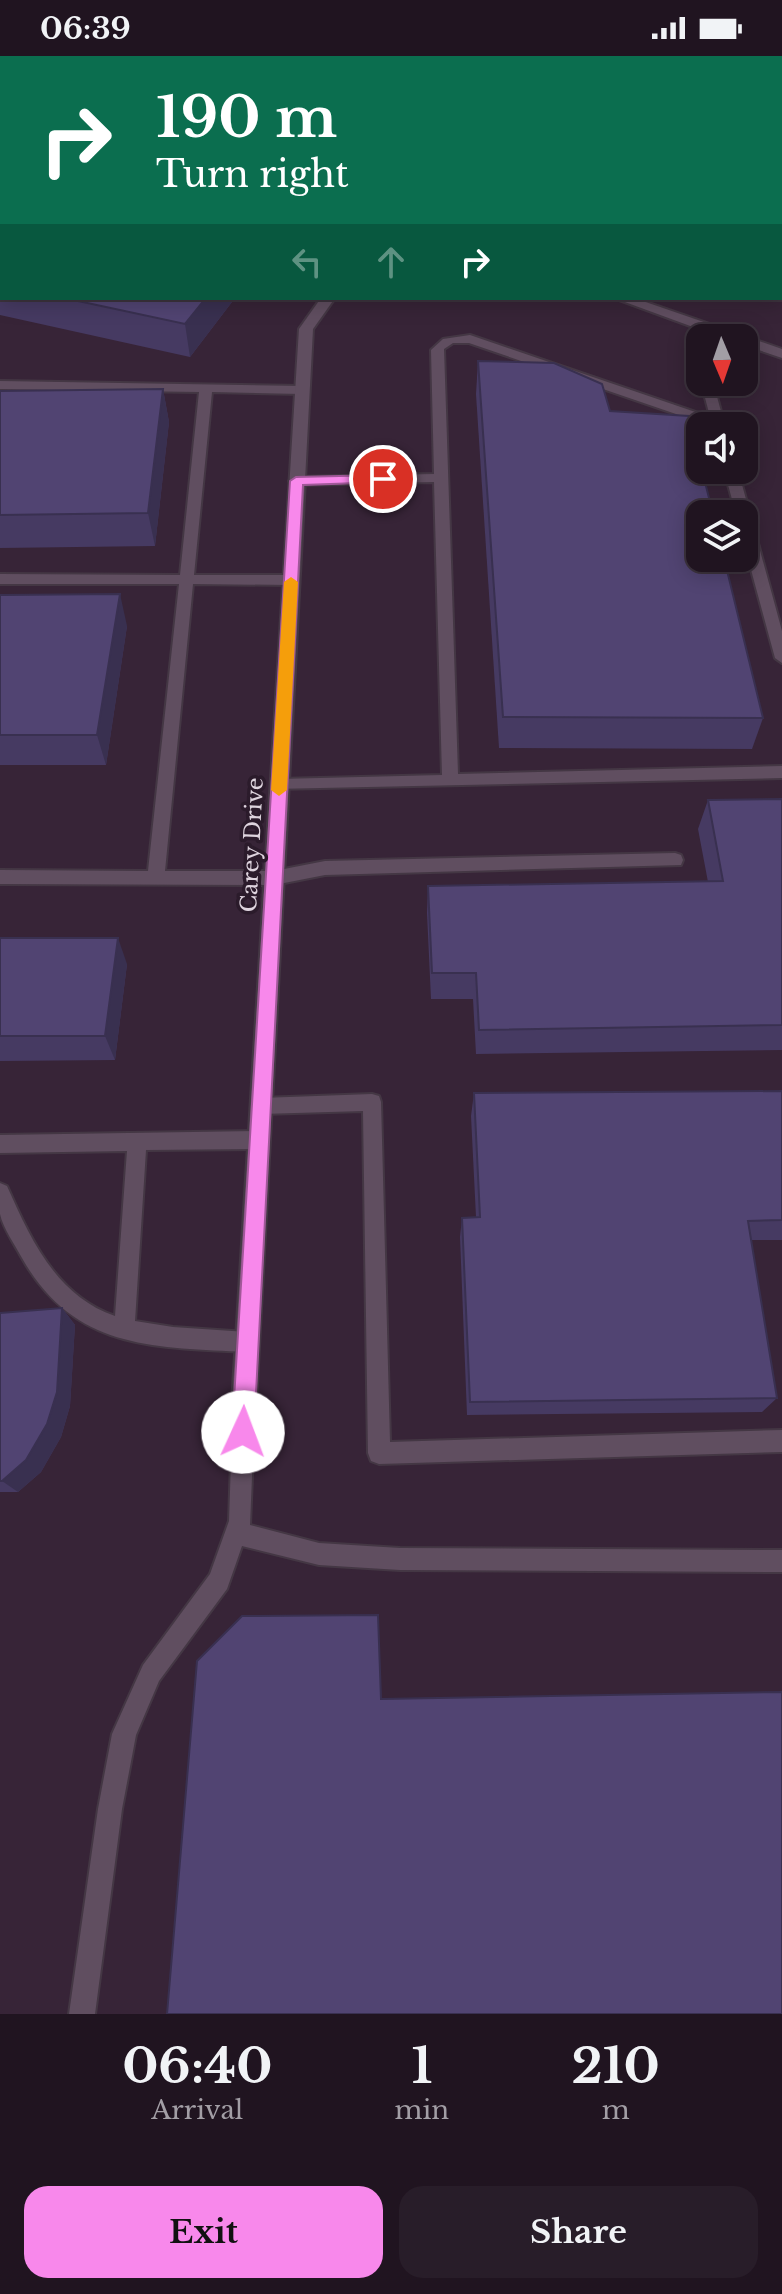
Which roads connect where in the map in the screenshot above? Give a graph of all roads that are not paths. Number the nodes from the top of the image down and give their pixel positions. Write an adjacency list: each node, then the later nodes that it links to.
1 (327, 300): 8 (street, Carey Drive)
2 (626, 300): 3 (street)
3 (686, 324)
4 (758, 346): 5 (street)
5 (782, 354)
6 (0, 385): 7 (lane)
7 (206, 389): 8 (lane); 13 (lane)
8 (302, 390): 11 (street, Carey Drive)
9 (686, 414): 10 (lane)
10 (440, 478): 11 (lane); 18 (lane)
11 (296, 481): 15 (street, Carey Drive)
12 (758, 571): 16 (lane)
13 (187, 578): 14 (lane); 15 (lane); 22 (lane)
14 (0, 579)
15 (291, 580): 19 (street, Carey Drive)
16 (782, 658)
17 (782, 772): 18 (lane)
18 (450, 781): 19 (lane)
19 (279, 785): 23 (street, Carey Drive)
20 (675, 860): 23 (lane)
21 (0, 877): 22 (lane)
22 (156, 878): 23 (lane)
23 (274, 878): 24 (street, Carey Drive)
24 (261, 1106): 25 (street, Carey Drive); 32 (lane)
25 (259, 1140): 26 (lane); 30 (street, Carey Drive)
26 (137, 1142): 27 (lane); 29 (lane)
27 (0, 1144)
28 (0, 1192): 29 (lane)
29 (124, 1328): 30 (lane)
30 (247, 1342): 31 (street, Carey Drive)
31 (244, 1403): 33 (lane)
32 (782, 1441)
33 (236, 1533): 34 (lane); 35 (lane)
34 (782, 1561)
35 (82, 2014)

